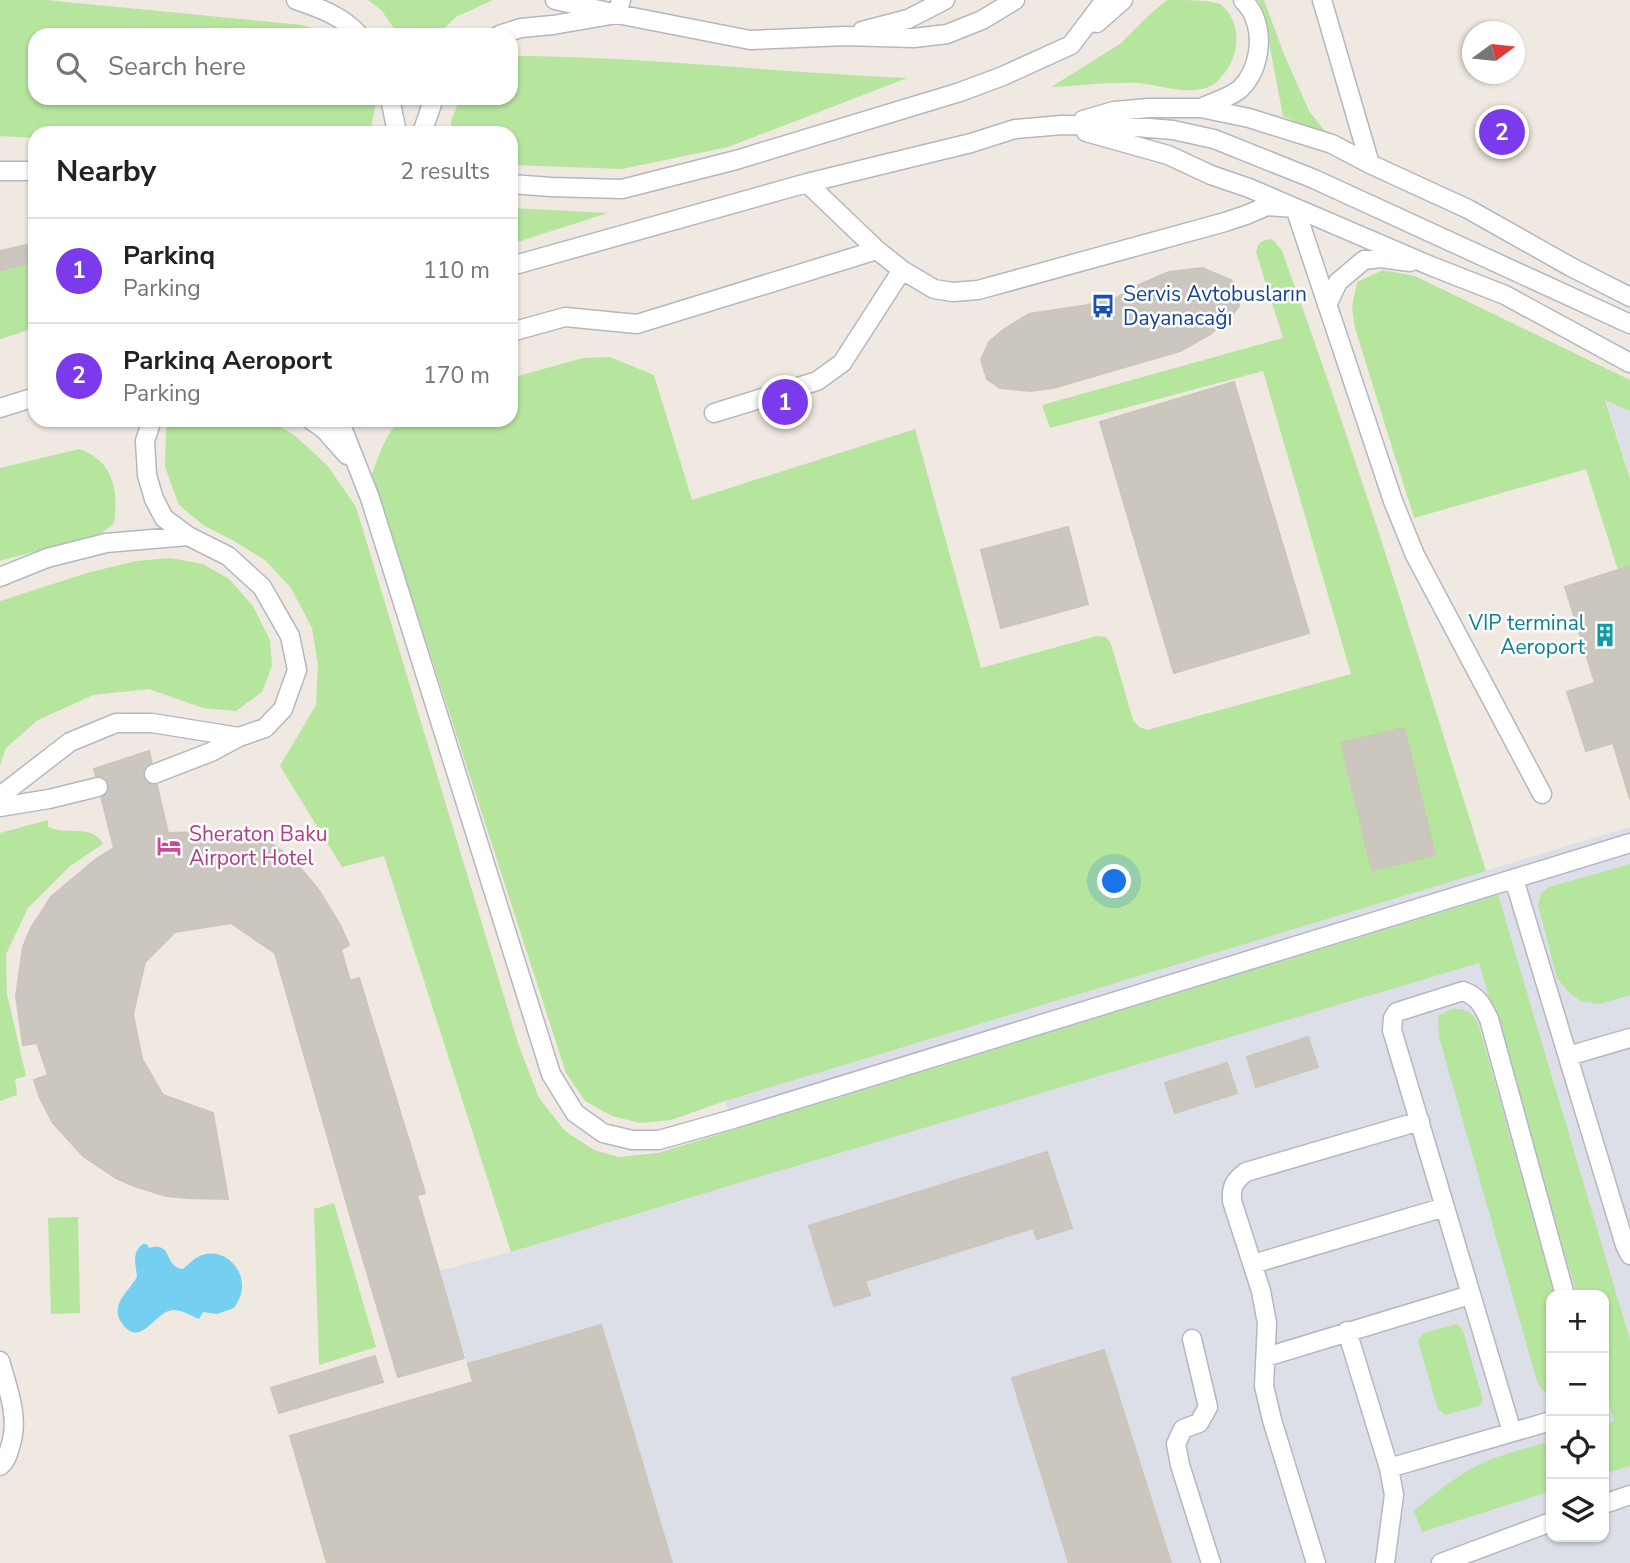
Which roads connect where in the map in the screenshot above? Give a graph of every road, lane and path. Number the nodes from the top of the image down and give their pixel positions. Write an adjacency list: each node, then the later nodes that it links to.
1 (296, 0): 10 (lane)
2 (555, 0): 9 (lane)
3 (945, 0): 12 (lane)
4 (1015, 0): 12 (lane)
5 (1105, 0): 13 (lane)
6 (1124, 0): 13 (lane)
7 (1243, 0): 16 (lane)
8 (1322, 0): 20 (lane)
9 (619, 7): 11 (lane); 12 (lane)
10 (353, 28)
11 (518, 29)
12 (845, 36)
13 (1071, 45): 24 (lane)
14 (391, 105): 18 (lane)
15 (432, 105): 19 (lane)
16 (1201, 108): 17 (lane); 20 (lane)
17 (1062, 125): 23 (lane); 25 (lane); 33 (lane)
18 (396, 126)
19 (424, 126)
20 (1370, 164): 31 (lane)
21 (0, 171): 22 (lane)
22 (28, 171)
23 (807, 183): 26 (lane); 27 (lane)
24 (518, 185)
25 (1296, 208): 28 (lane); 29 (lane); 32 (lane)
26 (877, 250): 29 (lane); 34 (lane)
27 (518, 264)
28 (1431, 266): 30 (lane); 32 (lane)
29 (902, 270): 39 (lane)
30 (1505, 295): 35 (lane); 36 (lane)
31 (1630, 297)
32 (1327, 305): 49 (lane)
33 (1630, 324)
34 (518, 330)
35 (1630, 354)
36 (1630, 363)
37 (28, 399): 38 (lane)
38 (0, 408)
39 (714, 413)
40 (150, 427): 44 (lane)
41 (321, 427): 43 (lane)
42 (342, 427): 43 (lane)
43 (370, 498): 53 (lane)
44 (188, 536): 45 (lane); 46 (lane)
45 (0, 577)
46 (239, 737): 47 (lane); 50 (lane)
47 (154, 774)
48 (98, 787): 51 (lane)
49 (1542, 794)
50 (0, 796)
51 (0, 807)
52 (1630, 843): 53 (lane)
53 (1514, 879): 55 (lane)
54 (1630, 1038): 55 (lane)
55 (1568, 1056): 58 (lane)
56 (1420, 1121): 57 (lane); 59 (lane); 60 (lane)
57 (1445, 1207): 59 (lane); 61 (lane)
58 (1628, 1245)
59 (1253, 1264): 64 (lane)
60 (1564, 1290)
61 (1470, 1295): 62 (lane); 67 (lane)
62 (1347, 1331): 64 (lane); 69 (lane)
63 (1192, 1339): 73 (lane)
64 (1266, 1357): 74 (lane)
65 (0, 1361): 68 (lane)
66 (1546, 1422): 67 (lane)
67 (1512, 1432): 69 (lane)
68 (0, 1466)
69 (1389, 1468): 75 (lane)
70 (1630, 1494): 71 (lane)
71 (1609, 1502)
72 (1546, 1524): 76 (lane)
73 (1211, 1563)
74 (1317, 1563)
75 (1385, 1563)
76 (1441, 1563)

